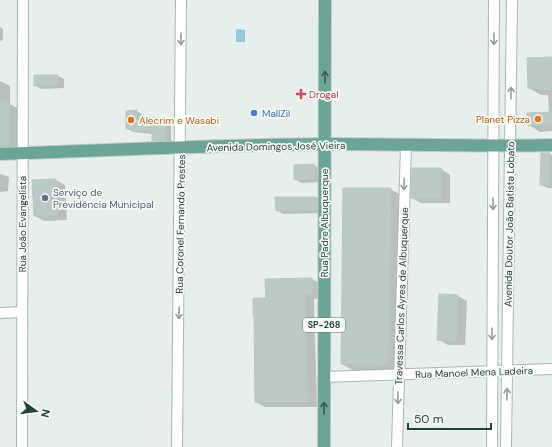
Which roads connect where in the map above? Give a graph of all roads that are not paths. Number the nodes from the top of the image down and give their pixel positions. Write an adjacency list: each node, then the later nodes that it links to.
1 (23, 0): 12 (street, Rua João Evangelista)
2 (181, 0): 11 (street, Rua Coronel Fernando Prestes, one-way to 11)
3 (325, 0): 6 (main road, Rua Padre Albuquerque / SP-268, one-way to 3)
4 (494, 0): 9 (street, Avenida Doutor João Batista Lobato, one-way to 9)
5 (512, 0): 10 (street, Avenida Doutor João Batista Lobato, one-way to 5)
6 (325, 144): 8 (main road, Avenida Domingos José Vieira); 11 (main road, Avenida Domingos José Vieira); 20 (main road, Rua Padre Albuquerque / SP-268)
7 (552, 145): 10 (main road, Avenida Domingos José Vieira)
8 (406, 146): 9 (main road, Avenida Domingos José Vieira); 19 (street, Travessa Carlos Ayres de Albuquerque, one-way to 19)
9 (493, 146): 10 (main road, Avenida Domingos José Vieira); 18 (street, Avenida Doutor João Batista Lobato, one-way to 18)
10 (510, 146): 17 (street, Avenida Doutor João Batista Lobato)
11 (180, 148): 12 (main road, Avenida Domingos José Vieira); 22 (street, Rua Coronel Fernando Prestes, one-way to 22)
12 (22, 153): 13 (main road, Avenida Domingos José Vieira); 14 (street, Rua João Evangelista)
13 (0, 154)
14 (22, 312): 15 (street); 21 (street, Rua João Evangelista)
15 (0, 313)
16 (552, 368): 17 (street, Rua Manoel Mena Ladeira)
17 (507, 370): 18 (street, Rua Manoel Mena Ladeira); 26 (street, Avenida Doutor João Batista Lobato, one-way to 17)
18 (492, 371): 19 (street, Rua Manoel Mena Ladeira); 25 (street, Avenida Doutor João Batista Lobato)
19 (398, 374): 20 (street, Rua Manoel Mena Ladeira); 24 (street, Travessa Carlos Ayres de Albuquerque, one-way to 24)
20 (324, 377): 23 (main road, Rua Padre Albuquerque / SP-268, one-way to 20)
21 (22, 447)
22 (177, 447)
23 (324, 447)
24 (397, 447)
25 (492, 447)
26 (506, 447)

